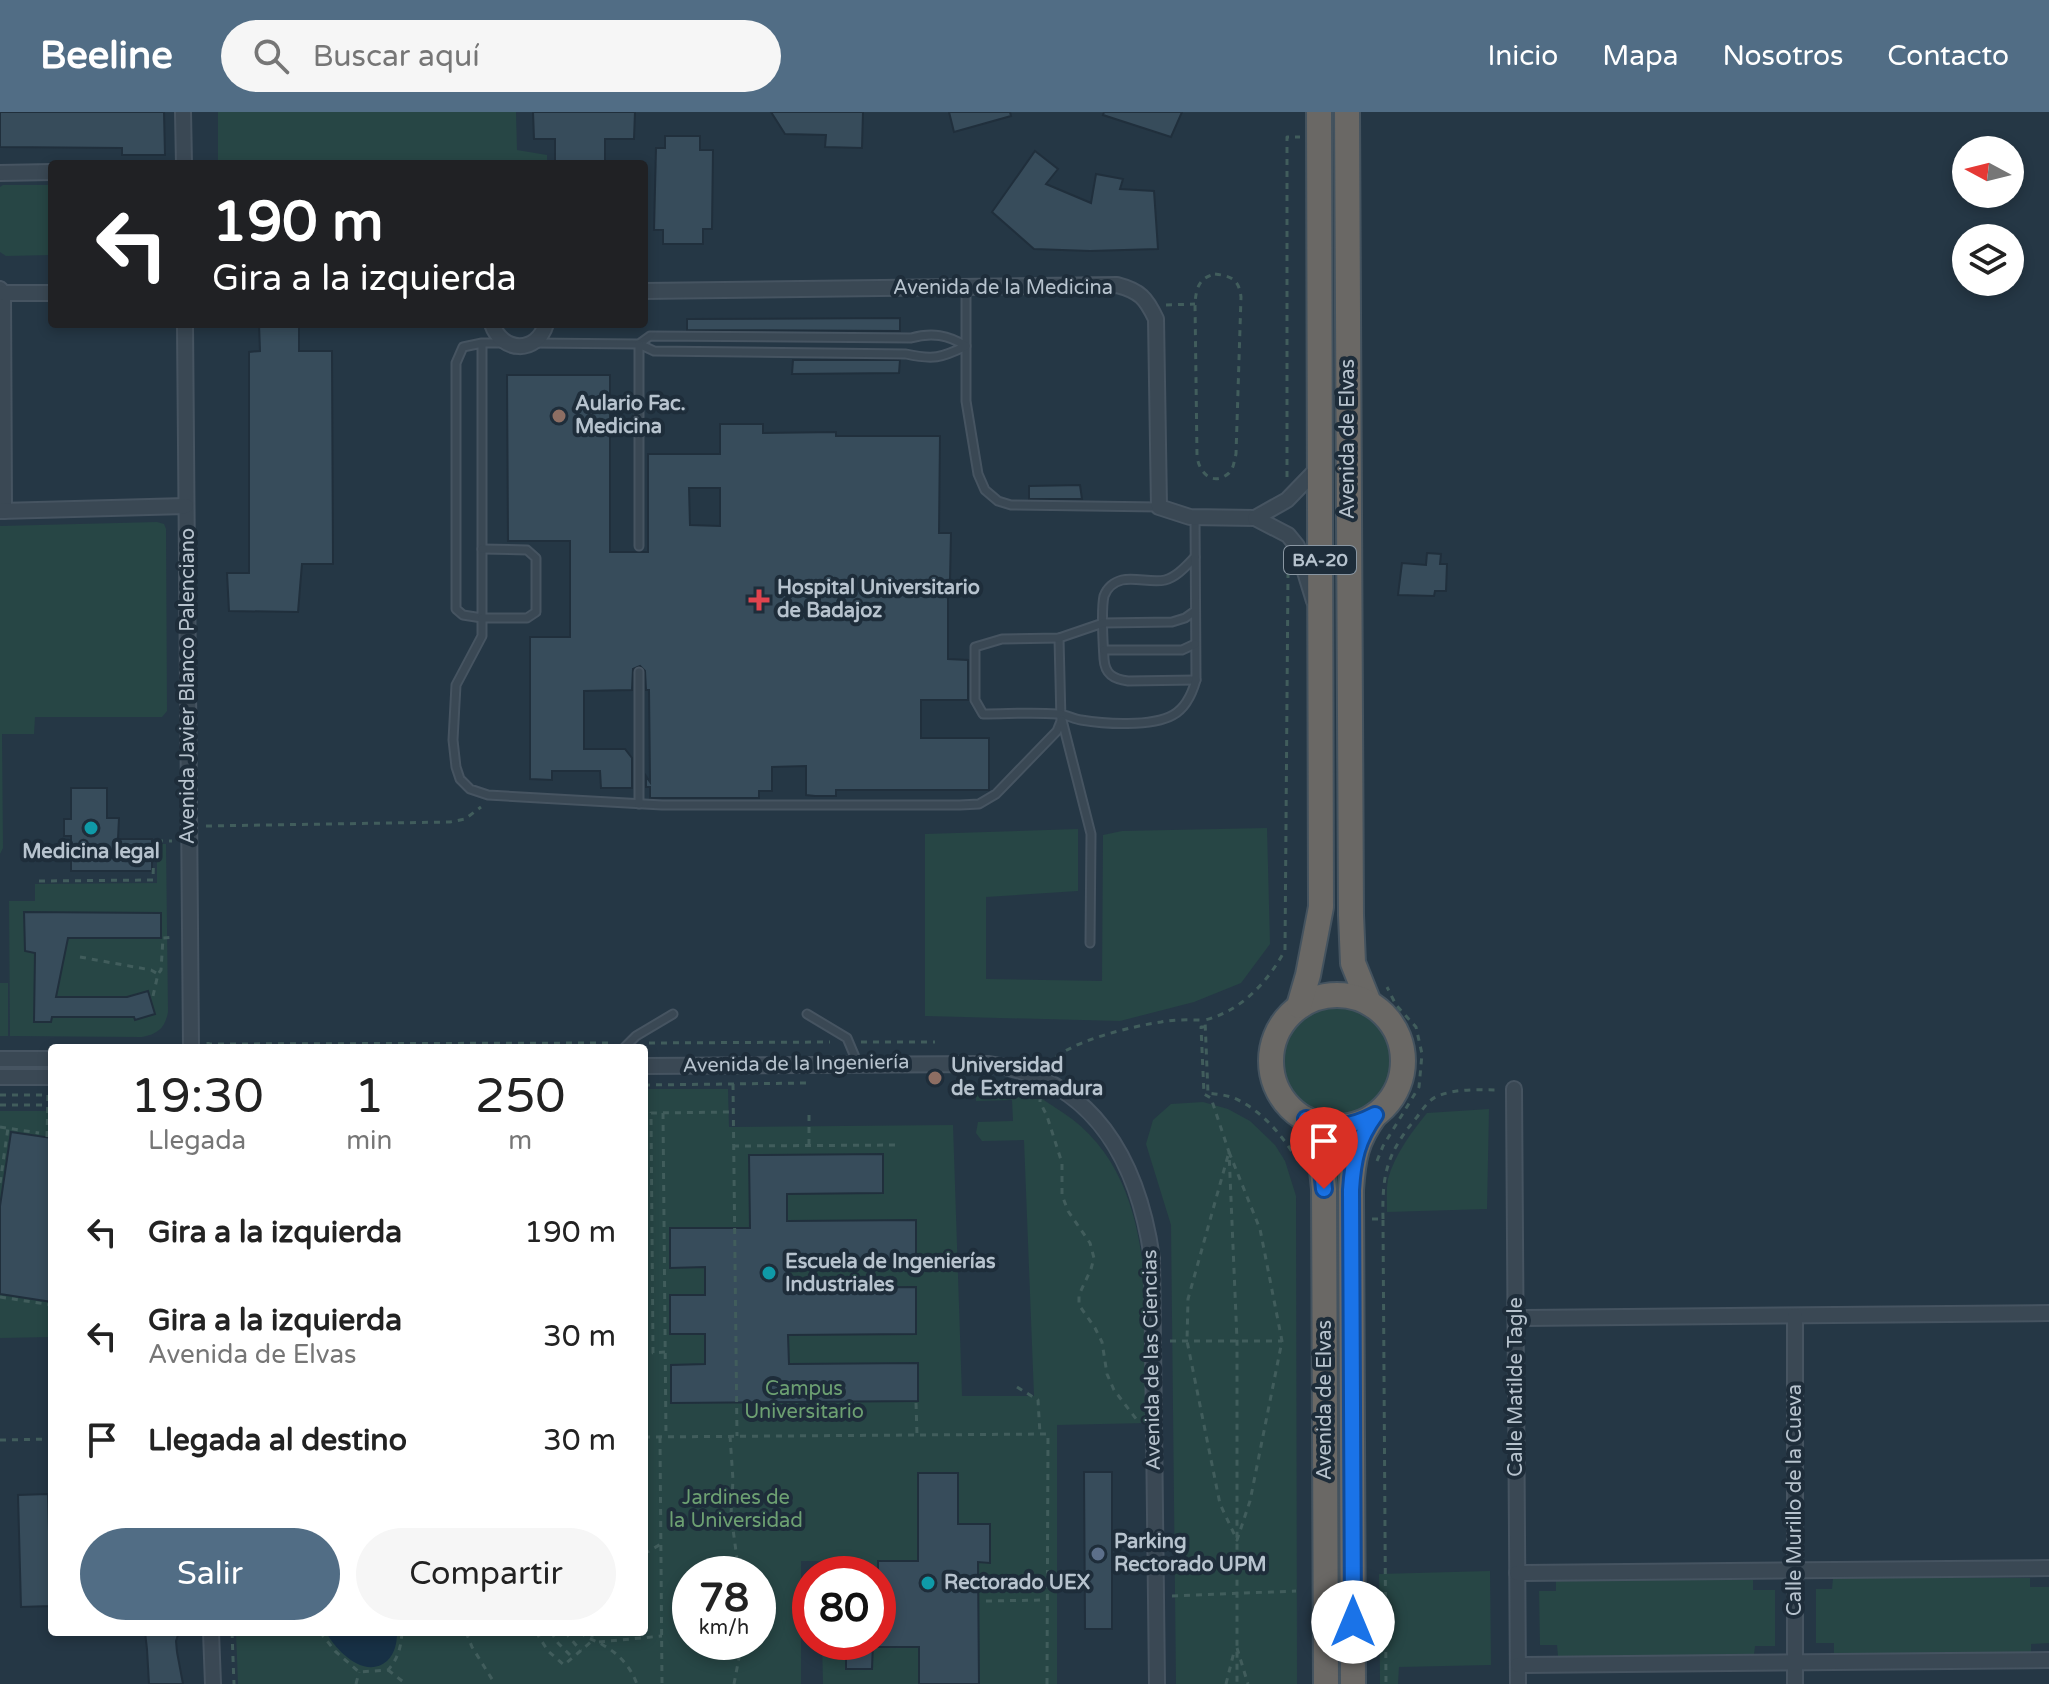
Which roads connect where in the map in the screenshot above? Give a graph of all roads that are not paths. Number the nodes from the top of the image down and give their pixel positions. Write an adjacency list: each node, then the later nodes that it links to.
1 (183, 112): 4 (street)
2 (1347, 112): 40 (highway, Avenida de Elvas / BA-20)
3 (1319, 124): 19 (highway, Avenida de Elvas / BA-20)
4 (184, 160)
5 (48, 172): 6 (street)
6 (0, 173)
7 (966, 288): 9 (street, Avenida de la Medicina); 18 (lane); 21 (street, Avenida de la Medicina)
8 (1, 291): 10 (street); 22 (street)
9 (648, 291)
10 (48, 293)
11 (185, 328): 20 (street, Avenida Javier Blanco Palenciano)
12 (494, 328): 15 (street)
13 (544, 328): 16 (street)
14 (482, 343): 15 (lane); 26 (lane); 29 (lane)
15 (506, 343): 16 (street)
16 (532, 343): 17 (lane)
17 (639, 344): 18 (lane); 18 (lane); 25 (lane)
18 (966, 346): 21 (lane)
19 (1320, 467): 24 (street, Avenida de Elvas); 30 (highway, Avenida de Elvas / BA-20)
20 (186, 506): 22 (street); 44 (street, Avenida Javier Blanco Palenciano)
21 (1159, 507): 23 (street)
22 (2, 511)
23 (1195, 517): 24 (street); 27 (lane)
24 (1255, 518): 30 (street, Avenida de Elvas)
25 (639, 546)
26 (482, 549): 29 (lane); 29 (lane)
27 (1195, 557): 28 (lane); 31 (lane)
28 (1195, 611): 31 (lane); 33 (lane)
29 (482, 618): 38 (lane)
30 (1320, 621): 41 (highway, Avenida de Elvas / BA-20)
31 (1103, 623): 32 (lane); 34 (lane)
32 (1059, 638): 37 (lane); 37 (lane)
33 (1195, 644): 34 (lane); 36 (lane)
34 (1104, 650): 36 (lane)
35 (639, 672): 38 (lane)
36 (1196, 680): 37 (lane)
37 (1060, 714): 38 (lane); 39 (lane)
38 (639, 804)
39 (1090, 943)
40 (1377, 994): 41 (highway); 54 (highway, BA-20)
41 (1299, 1006): 55 (highway, BA-20)
42 (673, 1014): 45 (lane)
43 (807, 1014): 48 (lane)
44 (191, 1044)
45 (628, 1044)
46 (0, 1059): 47 (street)
47 (48, 1059)
48 (858, 1064): 49 (street, Avenida de la Ingeniería); 52 (street, Avenida de la Ingeniería)
49 (648, 1066)
50 (0, 1077): 51 (street)
51 (48, 1077)
52 (1041, 1077): 67 (street, Avenida de las Ciencias)
53 (1514, 1089): 58 (street, Calle Matilde Tagle)
54 (1375, 1115): 55 (highway); 69 (highway, Avenida de Elvas / BA-20)
55 (1306, 1119): 68 (highway, Avenida de Elvas / BA-20)
56 (2049, 1313): 57 (street)
57 (1795, 1316): 58 (street); 60 (street, Calle Murillo de la Cueva)
58 (1516, 1318): 61 (street, Calle Matilde Tagle)
59 (2049, 1568): 60 (street)
60 (1794, 1570): 61 (street); 64 (street, Calle Murillo de la Cueva)
61 (1517, 1573): 65 (street, Calle Matilde Tagle)
62 (211, 1636): 66 (street)
63 (2049, 1660): 64 (street)
64 (1795, 1663): 65 (street); 71 (street, Calle Murillo de la Cueva)
65 (1518, 1665): 70 (street, Calle Matilde Tagle)
66 (213, 1684)
67 (1157, 1684)
68 (1326, 1684)
69 (1353, 1684)
70 (1518, 1684)
71 (1795, 1684)

